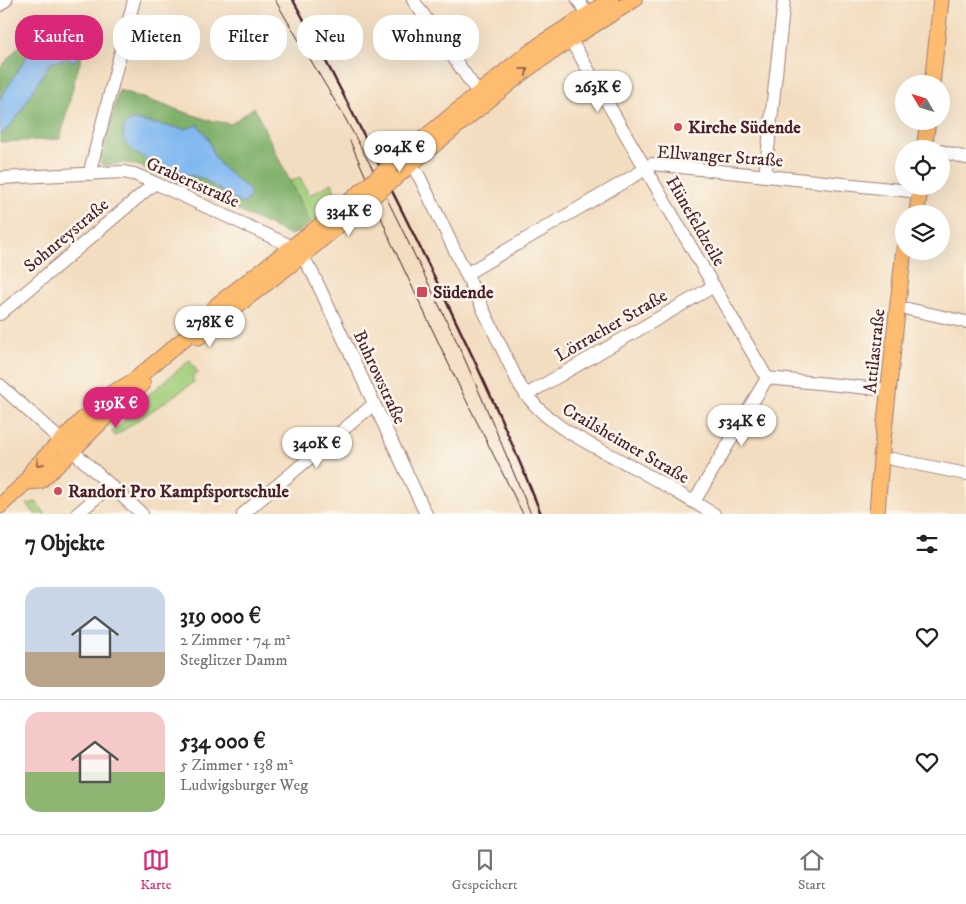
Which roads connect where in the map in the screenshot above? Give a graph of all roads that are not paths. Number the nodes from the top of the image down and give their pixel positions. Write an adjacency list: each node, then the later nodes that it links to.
1 (6, 0): 10 (street)
2 (134, 0): 20 (street)
3 (413, 0): 15 (street)
4 (578, 0): 11 (street)
5 (612, 0): 11 (main road)
6 (634, 0): 11 (main road)
7 (784, 0): 21 (street)
8 (930, 0): 13 (main road)
9 (940, 0): 14 (main road)
10 (0, 5)
11 (591, 19): 12 (main road)
12 (567, 35): 15 (main road); 19 (street, Hünefeldzeile)
13 (923, 75)
14 (933, 75)
15 (481, 98): 18 (main road)
16 (950, 154): 17 (street)
17 (966, 158)
18 (406, 160): 25 (main road, bridge); 28 (street, Crailsheimer Straße)
19 (646, 169): 21 (street, Ellwanger Straße); 28 (street, Ellwanger Straße); 29 (street, Hünefeldzeile)
20 (91, 174): 22 (street, Grabertstraße); 23 (street, Grabertstraße)
21 (766, 176): 24 (street, Ellwanger Straße)
22 (0, 178)
23 (155, 183): 25 (street, Grabertstraße); 31 (street, Sohnreystraße)
24 (895, 186)
25 (298, 251): 37 (street, Buhrowstraße); 38 (main road)
26 (904, 260): 30 (main road, Attilastraße)
27 (912, 260): 30 (main road, Attilastraße)
28 (466, 274): 36 (street, Crailsheimer Straße)
29 (714, 286): 33 (street, Hünefeldzeile); 36 (street, Lörracher Straße)
30 (903, 308): 32 (street); 35 (main road, Attilastraße); 39 (main road, Attilastraße)
31 (0, 314)
32 (966, 322)
33 (767, 378): 35 (street); 42 (street)
34 (0, 385): 38 (street)
35 (889, 390): 39 (main road, Attilastraße)
36 (526, 395): 42 (street, Crailsheimer Straße)
37 (374, 404): 46 (street); 47 (street, Buhrowstraße)
38 (66, 446): 41 (street); 43 (main road)
39 (886, 458): 40 (street); 49 (main road, Attilastraße); 50 (main road, Attilastraße)
40 (966, 474)
41 (110, 486): 44 (street); 45 (street)
42 (694, 502): 48 (street, Crailsheimer Straße)
43 (0, 506)
44 (77, 514)
45 (142, 514)
46 (243, 514)
47 (426, 514)
48 (714, 514)
49 (877, 514)
50 (886, 514)

